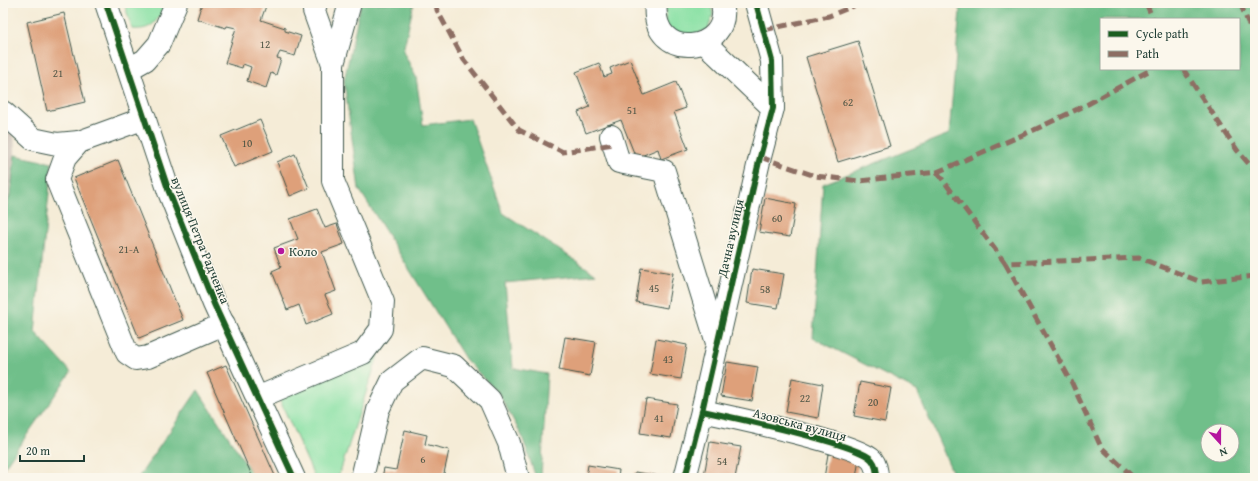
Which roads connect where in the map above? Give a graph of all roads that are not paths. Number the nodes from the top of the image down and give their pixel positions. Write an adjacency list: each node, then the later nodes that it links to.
1 (106, 3): 10 (street, вулиця Петра Радченка)
2 (176, 3): 10 (street)
3 (316, 3): 9 (street)
4 (350, 3): 9 (street)
5 (656, 3): 8 (street)
6 (722, 3): 8 (street)
7 (756, 3): 11 (street, Дачна вулиця)
8 (704, 42): 11 (street)
9 (332, 64): 18 (street)
10 (129, 69): 13 (street, вулиця Петра Радченка)
11 (773, 108): 17 (street, Дачна вулиця)
12 (3, 112): 15 (street)
13 (144, 118): 15 (street); 16 (street, вулиця Петра Радченка)
14 (611, 136): 17 (street)
15 (79, 142): 16 (street)
16 (224, 324): 18 (street, вулиця Петра Радченка)
17 (717, 344): 19 (street, Дачна вулиця)
18 (257, 398): 20 (street, вулиця Петра Радченка)
19 (702, 411): 23 (street, Дачна вулиця); 24 (street, Азовська вулиця)
20 (294, 478)
21 (362, 478): 22 (street)
22 (518, 478)
23 (685, 478)
24 (877, 478)

